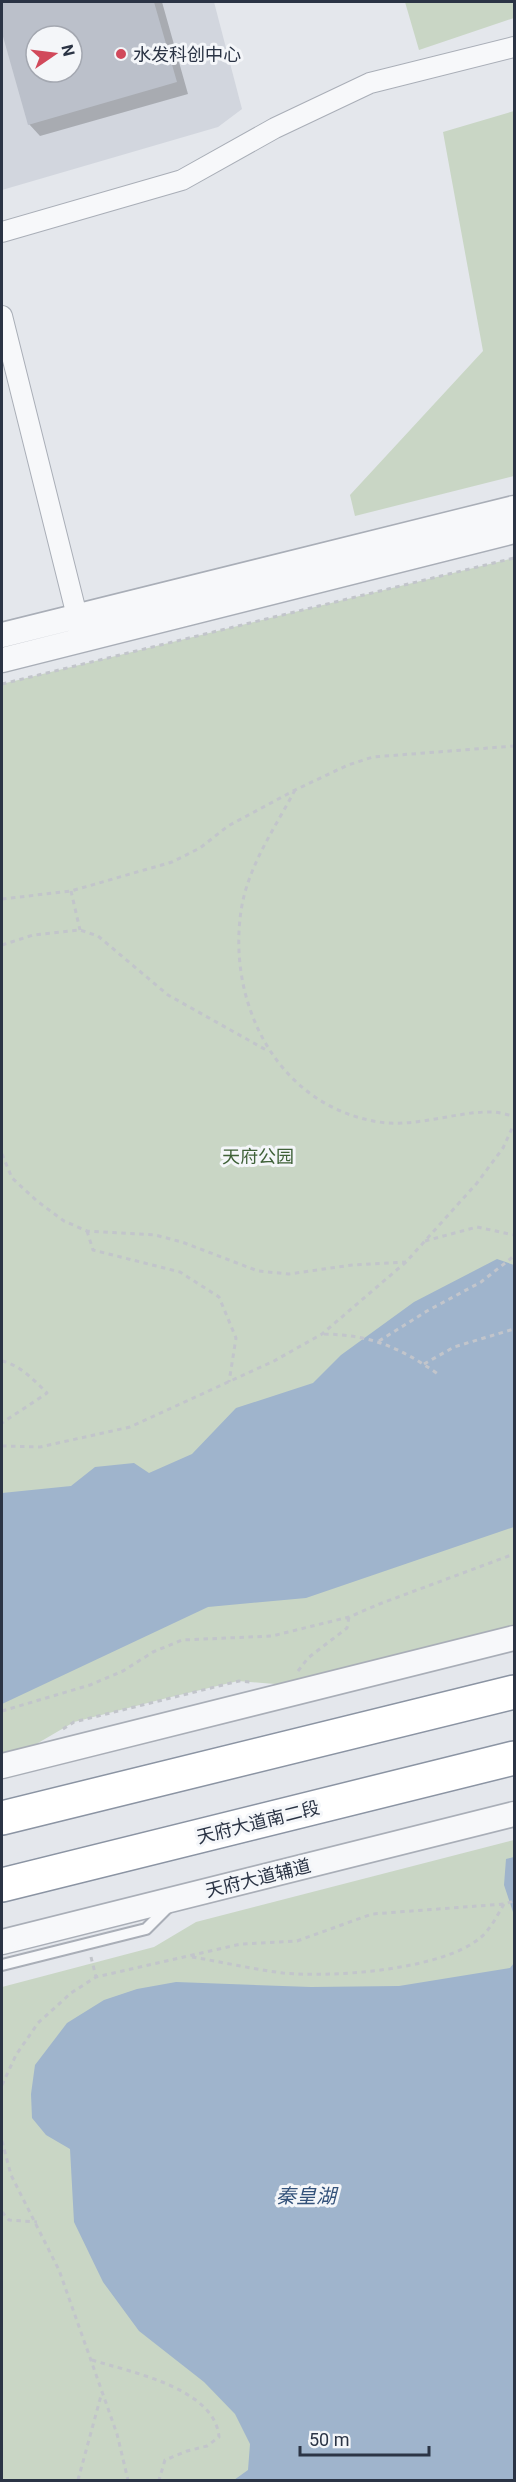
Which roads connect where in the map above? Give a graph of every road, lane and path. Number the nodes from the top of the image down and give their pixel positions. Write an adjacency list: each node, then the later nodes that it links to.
1 (514, 47): 2 (street)
2 (2, 232)
3 (2, 316): 7 (street)
4 (514, 508): 7 (street)
5 (514, 531): 9 (street)
6 (514, 558): 11 (path)
7 (77, 616): 8 (street); 9 (street)
8 (2, 635)
9 (80, 641): 10 (street)
10 (2, 660)
11 (2, 684)
12 (514, 746): 13 (path)
13 (295, 790): 14 (path); 18 (path)
14 (71, 891): 15 (path); 16 (path)
15 (2, 899)
16 (80, 930): 17 (path); 18 (path)
17 (2, 945)
18 (269, 1052): 19 (path)
19 (514, 1116)
20 (514, 1124): 24 (path)
21 (2, 1154): 22 (path)
22 (87, 1231): 26 (path); 33 (path)
23 (514, 1235): 24 (path)
24 (423, 1241): 26 (path)
25 (514, 1256): 29 (path)
26 (406, 1262): 28 (path)
27 (514, 1329): 31 (path)
28 (322, 1334): 29 (path); 33 (path)
29 (379, 1341): 31 (path)
30 (2, 1361): 34 (path)
31 (424, 1364): 32 (path)
32 (438, 1374)
33 (229, 1382): 35 (path)
34 (2, 1423)
35 (2, 1446)
36 (514, 1554): 37 (path)
37 (349, 1617): 39 (path); 41 (path)
38 (514, 1638): 43 (street)
39 (294, 1676)
40 (514, 1692): 45 (highway)
41 (2, 1711)
42 (514, 1758): 46 (highway, 天府大道南二段)
43 (2, 1766)
44 (514, 1814): 47 (street, 天府大道辅道)
45 (2, 1818)
46 (2, 1886)
47 (176, 1899): 50 (street, 天府大道辅道); 53 (lane)
48 (514, 1901): 49 (path)
49 (504, 1904): 51 (path); 51 (path)
50 (2, 1942)
51 (190, 1956): 54 (path)
52 (91, 1957): 54 (path)
53 (2, 1965)
54 (96, 1977): 55 (path)
55 (2, 2085)
56 (2, 2141): 58 (path)
57 (2, 2212): 58 (path)
58 (37, 2223): 59 (path)
59 (92, 2360): 60 (path); 63 (path)
60 (102, 2391): 61 (path); 62 (path)
61 (78, 2481)
62 (128, 2481)
63 (159, 2481)

